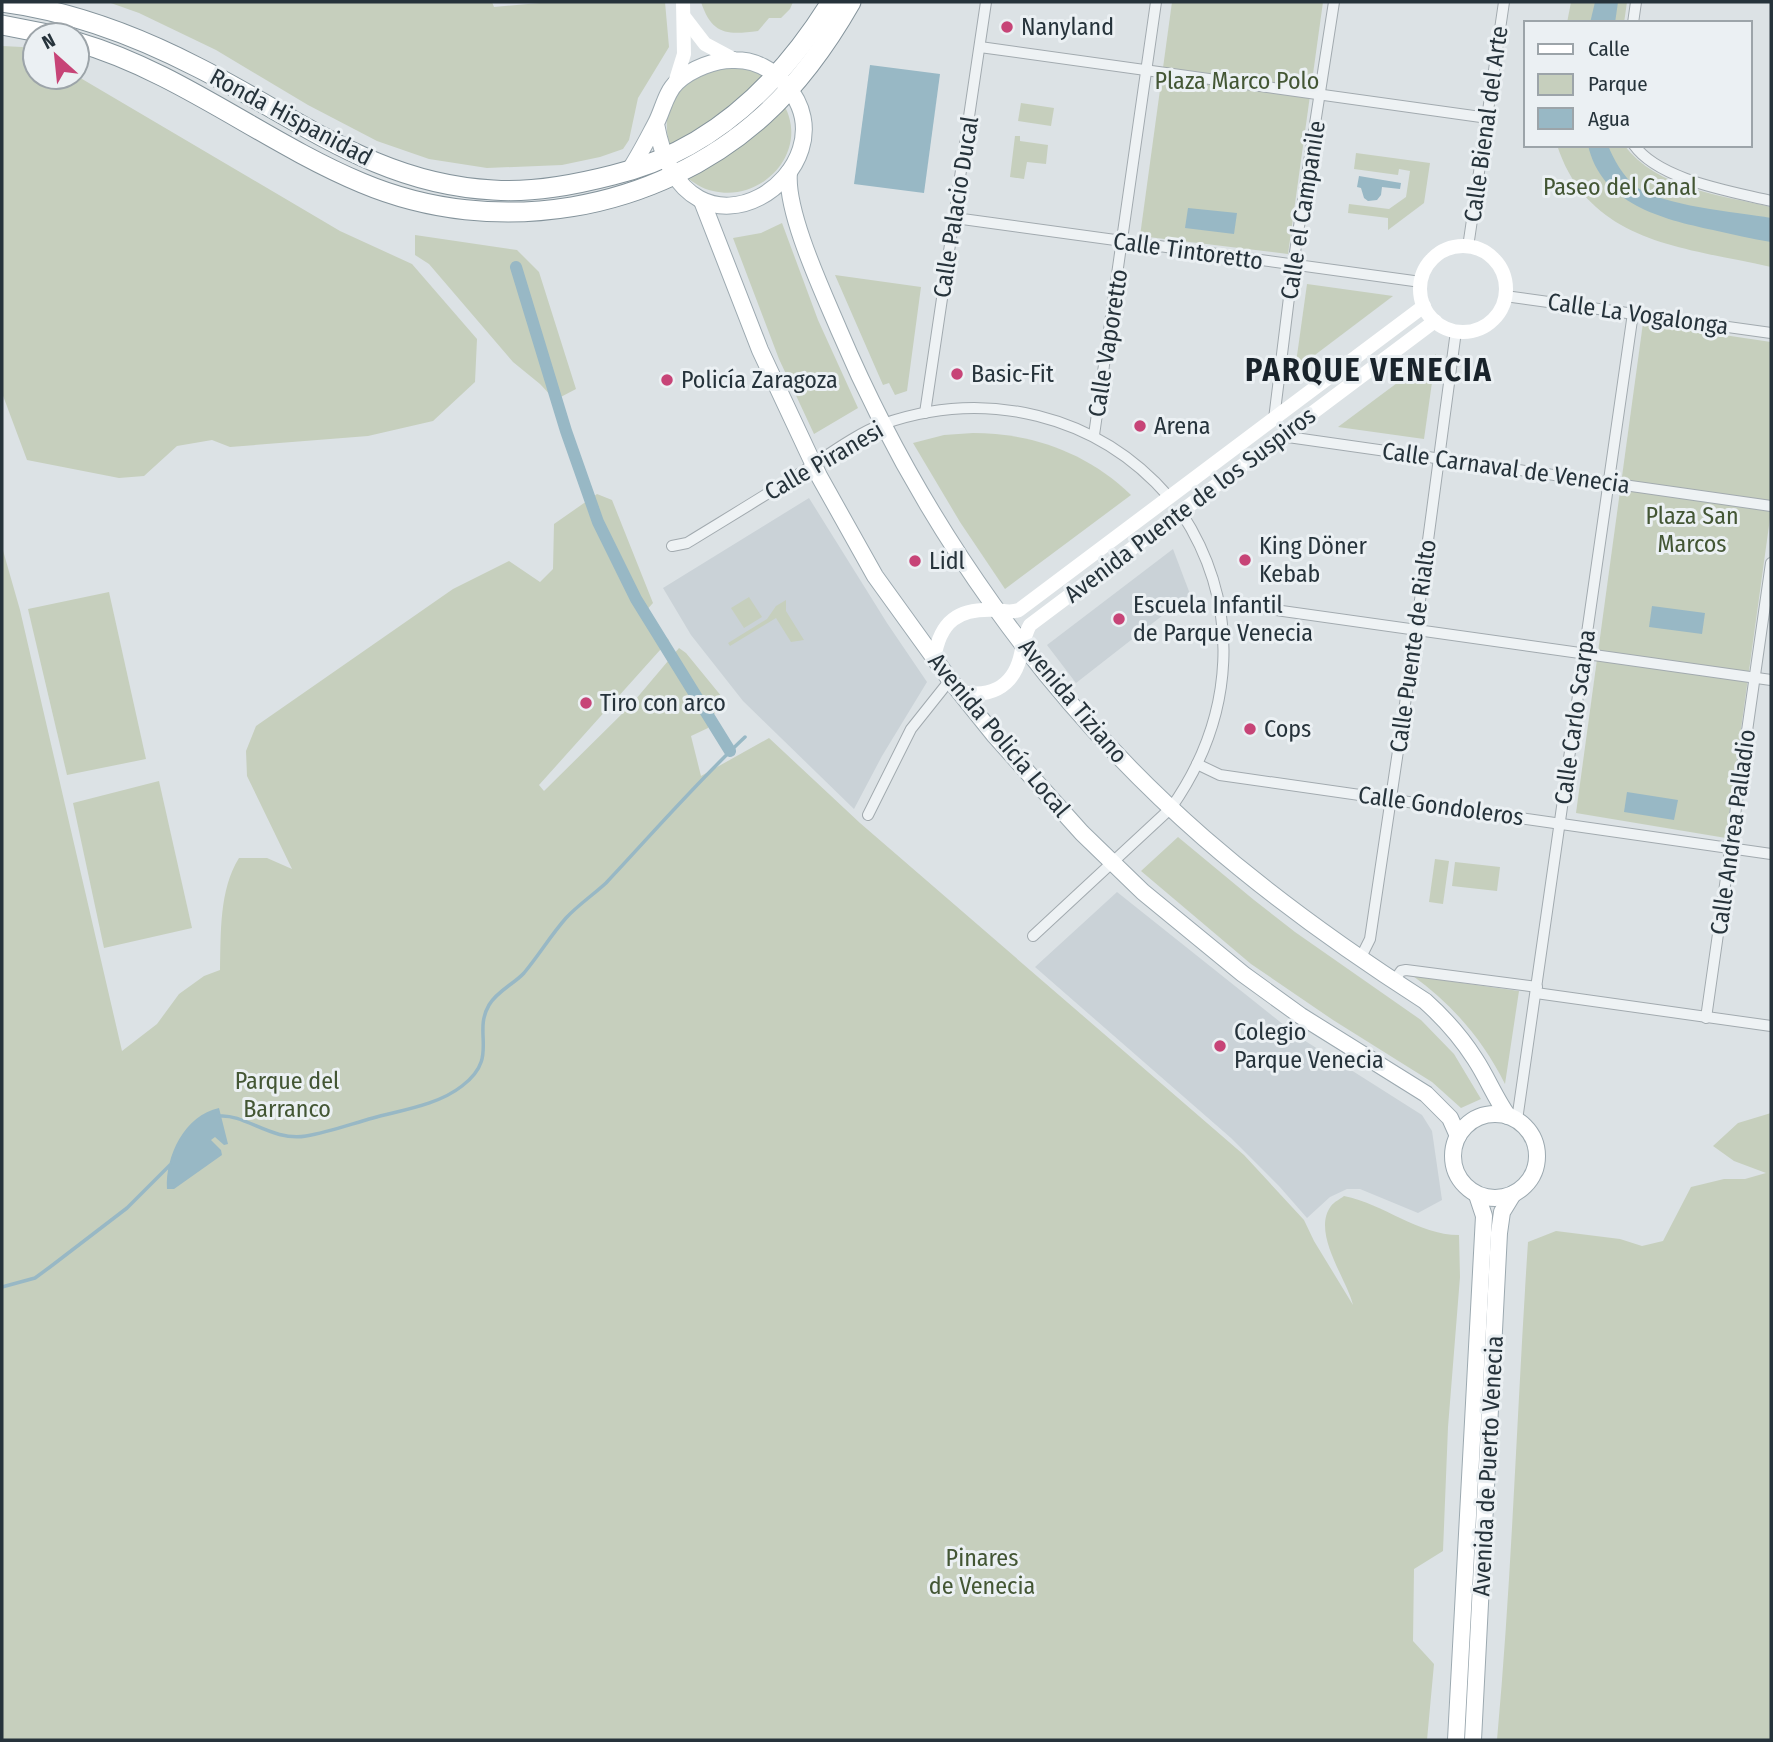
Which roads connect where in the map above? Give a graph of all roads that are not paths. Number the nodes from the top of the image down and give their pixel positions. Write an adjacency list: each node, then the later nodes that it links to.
1 (2, 2): 25 (highway, Ronda Hispanidad)
2 (683, 2): 10 (street)
3 (831, 2): 18 (highway, Ronda Hispanidad)
4 (850, 2): 18 (highway, Ronda Hispanidad)
5 (986, 2): 15 (street, Calle Palacio Ducal)
6 (1156, 2): 17 (street, Calle Vaporetto)
7 (1334, 2): 20 (street, Calle el Campanile)
8 (1504, 2): 21 (street, Calle Bienal del Arte)
9 (1636, 2): 11 (street)
10 (684, 18): 16 (street); 19 (street)
11 (1633, 21)
12 (2, 25): 13 (highway)
13 (21, 29)
14 (91, 47): 24 (highway, Ronda Hispanidad)
15 (980, 47): 17 (street); 29 (street, Calle Palacio Ducal)
16 (733, 59): 18 (main road); 19 (main road)
17 (1147, 71): 20 (street); 30 (street, Calle Vaporetto)
18 (783, 82): 24 (highway, Ronda Hispanidad); 26 (main road)
19 (675, 83): 22 (main road)
20 (1321, 95): 21 (street); 32 (street, Calle el Campanile)
21 (1488, 118): 31 (street, Calle Bienal del Arte)
22 (656, 124): 24 (main road); 25 (main road)
23 (1636, 147): 28 (street)
24 (669, 167): 25 (highway, Ronda Hispanidad); 27 (main road)
25 (629, 171)
26 (789, 172): 27 (main road); 42 (main road, Avenida Tiziano)
27 (702, 201): 46 (main road, Avenida Policía Local)
28 (1771, 201)
29 (955, 218): 30 (street, Calle Tintoretto); 40 (street, Calle Palacio Ducal)
30 (1123, 242): 32 (street, Calle Tintoretto); 43 (street, Calle Vaporetto)
31 (1468, 247): 33 (street); 34 (street)
32 (1293, 265): 33 (street, Calle Tintoretto); 41 (street, Calle el Campanile)
33 (1421, 282): 35 (street)
34 (1505, 296): 36 (street, Calle La Vogalonga); 38 (street)
35 (1424, 306): 37 (street); 41 (street, Avenida Puente de los Suspiros)
36 (1633, 313): 39 (street, Calle La Vogalonga); 47 (street, Calle Carlo Scarpa)
37 (1435, 321): 38 (street); 44 (street, Avenida Puente de los Suspiros)
38 (1457, 331): 45 (street, Calle Puente de Rialto)
39 (1771, 333)
40 (925, 413): 42 (street, Calle Piranesi); 43 (street, Calle Piranesi)
41 (1274, 419): 48 (street, Avenida Puente de los Suspiros)
42 (883, 424): 46 (street, Calle Piranesi); 54 (main road, Avenida Tiziano)
43 (1094, 435): 48 (street, Calle Piranesi)
44 (1282, 436): 45 (street, Calle Carnaval de Venecia); 50 (street, Avenida Puente de los Suspiros)
45 (1440, 459): 47 (street, Calle Carnaval de Venecia); 55 (street, Calle Puente de Rialto)
46 (813, 465): 51 (street, Calle Piranesi); 58 (main road, Avenida Policía Local)
47 (1609, 483): 49 (street, Calle Carnaval de Venecia); 57 (street, Calle Carlo Scarpa)
48 (1169, 497): 54 (street, Avenida Puente de los Suspiros)
49 (1771, 506)
50 (1181, 512): 53 (street); 56 (street, Avenida Puente de los Suspiros)
51 (672, 546)
52 (1771, 563): 59 (street, Calle Andrea Palladio)
53 (1219, 607): 55 (street); 62 (street)
54 (999, 610): 56 (main road, Avenida Tiziano); 58 (street)
55 (1416, 630): 57 (street); 63 (street, Calle Puente de Rialto)
56 (1023, 645): 61 (street); 64 (main road, Avenida Tiziano)
57 (1584, 654): 59 (street); 66 (street, Calle Carlo Scarpa)
58 (934, 659): 61 (main road, Avenida Policía Local)
59 (1755, 678): 60 (street); 67 (street, Calle Andrea Palladio)
60 (1771, 680)
61 (954, 685): 65 (street); 69 (main road, Avenida Policía Local)
62 (1197, 764): 63 (street, Calle Gondoleros); 64 (street)
63 (1390, 799): 66 (street, Calle Gondoleros); 71 (street, Calle Puente de Rialto)
64 (1171, 808): 69 (street); 71 (main road, Avenida Tiziano)
65 (868, 816)
66 (1559, 823): 67 (street, Calle Gondoleros); 73 (street, Calle Carlo Scarpa)
67 (1730, 848): 68 (street, Calle Gondoleros); 74 (street, Calle Andrea Palladio)
68 (1771, 854)
69 (1112, 863): 70 (street); 77 (main road, Avenida Policía Local)
70 (1033, 936)
71 (1360, 959): 72 (main road, Avenida Tiziano)
72 (1394, 981): 73 (street); 76 (main road, Avenida Tiziano)
73 (1536, 990): 74 (street); 76 (street, Calle Carlo Scarpa)
74 (1706, 1018): 75 (street)
75 (1771, 1026)
76 (1513, 1118): 77 (main road); 78 (main road)
77 (1458, 1136): 79 (main road)
78 (1513, 1194): 79 (main road); 81 (main road, Avenida de Puerto Venecia)
79 (1477, 1195): 80 (main road, Avenida de Puerto Venecia)
80 (1455, 1740)
81 (1473, 1740)

